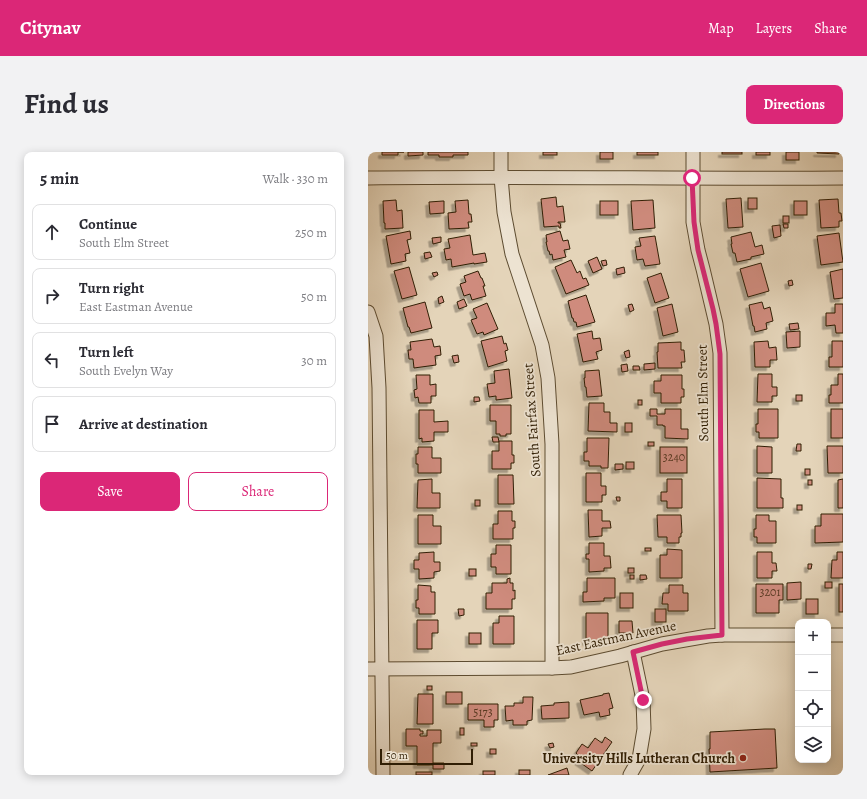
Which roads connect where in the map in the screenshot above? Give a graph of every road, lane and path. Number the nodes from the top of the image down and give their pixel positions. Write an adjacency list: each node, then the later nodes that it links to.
1 (502, 152): 3 (street, South Fairfax Street)
2 (693, 152): 5 (street, South Elm Street)
3 (501, 177): 4 (street); 5 (street); 13 (street, South Fairfax Street)
4 (368, 178)
5 (692, 178): 6 (street); 8 (street, South Elm Street)
6 (843, 178)
7 (368, 312): 15 (street)
8 (722, 635): 9 (street, East Eastman Avenue); 12 (street, East Eastman Avenue)
9 (795, 635)
10 (831, 635): 11 (street)
11 (843, 635)
12 (633, 652): 13 (street, East Eastman Avenue); 17 (street)
13 (552, 668): 15 (street, East Eastman Avenue)
14 (368, 669): 15 (street, East Eastman Avenue)
15 (382, 669): 16 (street)
16 (383, 775)
17 (630, 775)

